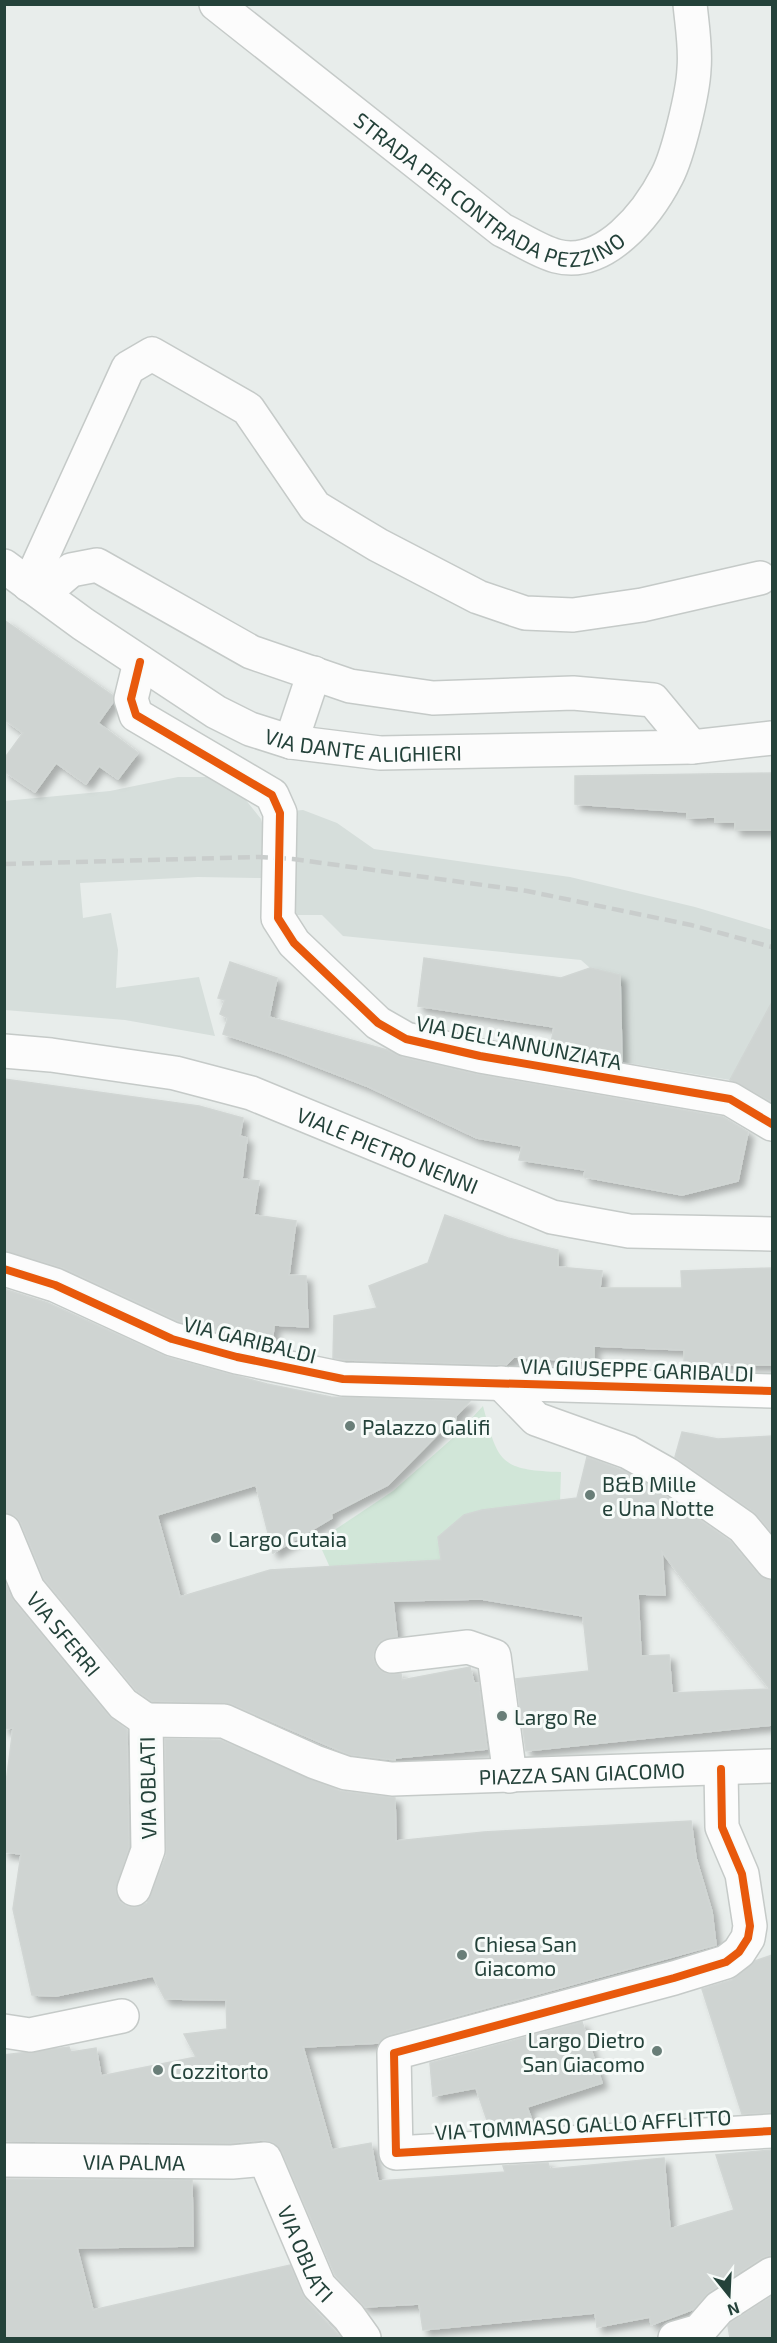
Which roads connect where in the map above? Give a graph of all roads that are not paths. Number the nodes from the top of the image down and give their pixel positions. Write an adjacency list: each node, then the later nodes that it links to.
1 (216, 4): 2 (street, STRADA PER CONTRADA PEZZINO)
2 (690, 4)
3 (759, 578): 4 (street)
4 (26, 581): 5 (street, VIA DANTE ALIGHIERI); 6 (street)
5 (140, 662): 8 (street, VIA DANTE ALIGHIERI); 11 (street, VIA DELL'ANNUNZIATA)
6 (314, 673): 8 (street); 9 (street)
7 (772, 738): 9 (street, VIA DANTE ALIGHIERI)
8 (291, 742): 9 (street, VIA DANTE ALIGHIERI)
9 (692, 747)
10 (4, 1051): 12 (street, VIALE PIETRO NENNI)
11 (772, 1124)
12 (772, 1234)
13 (4, 1269): 14 (street, VIA GARIBALDI)
14 (501, 1383): 15 (street, VIA GIUSEPPE GARIBALDI); 17 (street)
15 (772, 1391)
16 (4, 1531): 19 (street, VIA SFERRI)
17 (772, 1562)
18 (392, 1656): 22 (street)
19 (146, 1720): 22 (street, PIAZZA SAN GIACOMO); 23 (street, VIA OBLATI)
20 (772, 1766): 21 (street, PIAZZA SAN GIACOMO)
21 (721, 1769): 22 (street, PIAZZA SAN GIACOMO); 26 (street, VIA TOMMASO GALLO AFFLITTO)
22 (510, 1776)
23 (134, 1889)
24 (122, 2016): 25 (street)
25 (4, 2031)
26 (772, 2131)
27 (266, 2159): 28 (street, VIA PALMA); 31 (street, VIA OBLATI)
28 (4, 2160)
29 (772, 2274): 30 (street)
30 (694, 2336)
31 (364, 2338)

